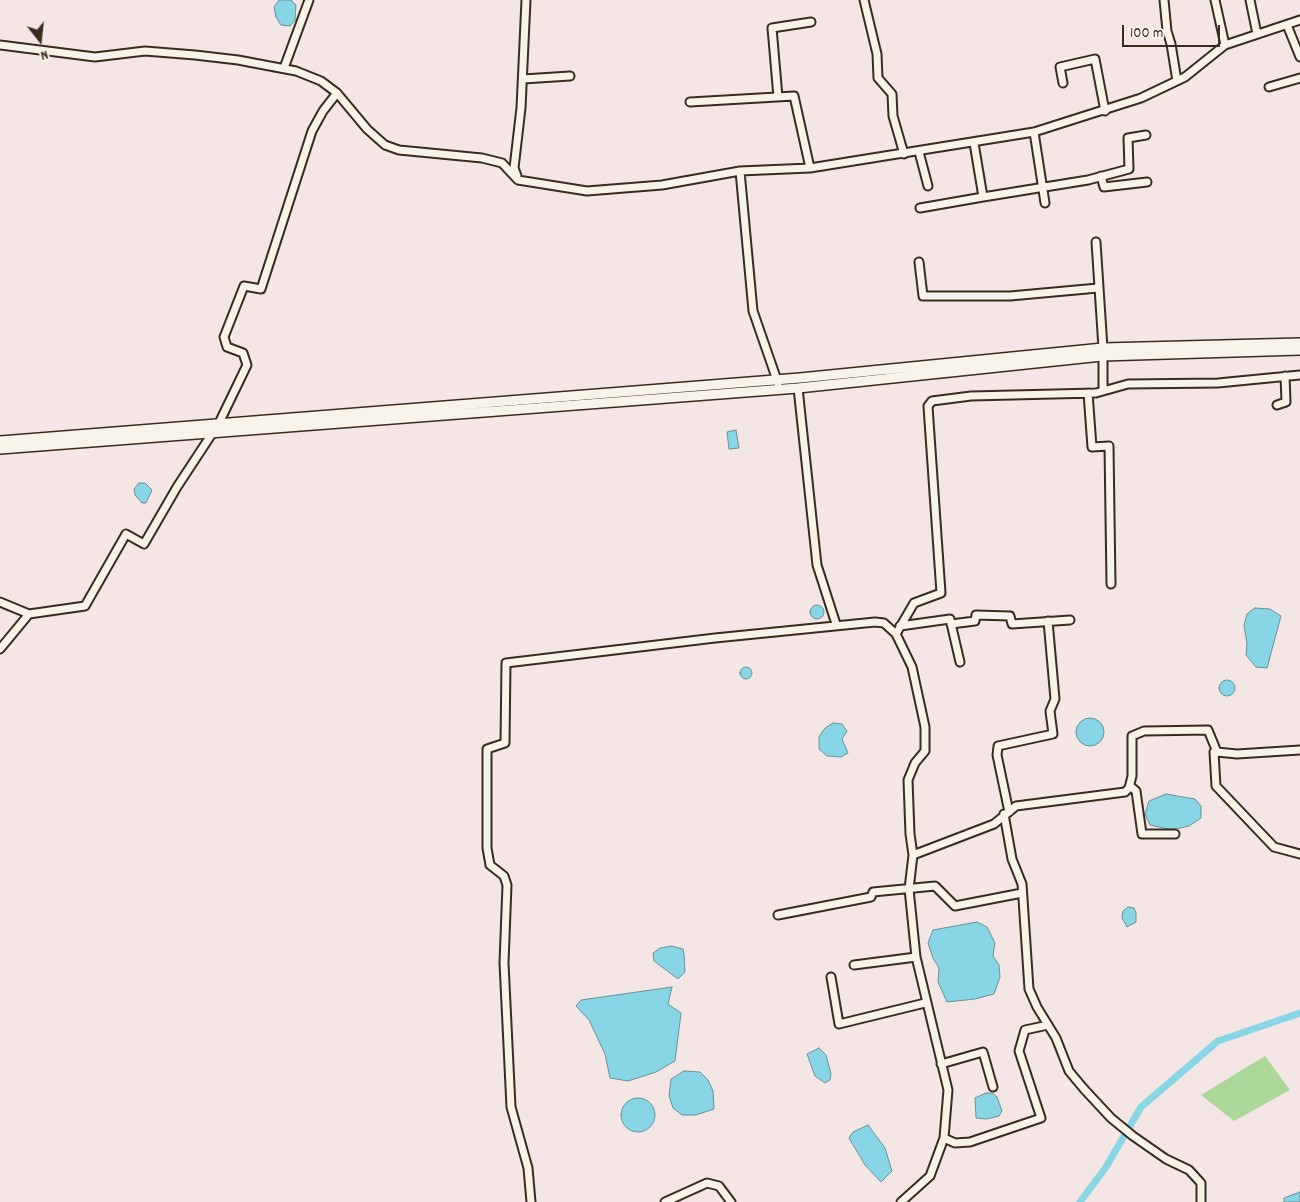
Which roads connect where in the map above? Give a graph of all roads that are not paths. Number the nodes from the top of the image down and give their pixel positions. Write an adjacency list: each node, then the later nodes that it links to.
1 (309, 0): 14 (street)
2 (526, 0): 17 (street)
3 (864, 0): 29 (street)
4 (1164, 0): 18 (street)
5 (1215, 0): 12 (street)
6 (1250, 0): 10 (street)
7 (1300, 20): 9 (street)
8 (811, 22): 22 (street)
9 (1287, 25): 10 (street); 13 (street)
10 (1257, 34): 12 (street)
11 (0, 45): 14 (street)
12 (1225, 45): 18 (street)
13 (1300, 57)
14 (284, 68): 21 (street)
15 (570, 76): 17 (street)
16 (1300, 78): 20 (street)
17 (523, 79): 33 (street)
18 (1177, 81): 24 (street)
19 (1063, 83): 24 (street)
20 (1269, 87)
21 (337, 93): 33 (street); 54 (street)
22 (778, 97): 23 (street); 30 (street)
23 (690, 102)
24 (1105, 111): 25 (street)
25 (1034, 132): 27 (street); 36 (street)
26 (1146, 135): 32 (street)
27 (974, 142): 28 (street); 37 (street)
28 (919, 152): 29 (street); 35 (street)
29 (904, 154): 30 (street)
30 (810, 168): 31 (street)
31 (740, 171): 33 (street); 48 (street)
32 (1101, 176): 34 (street); 36 (street)
33 (518, 180)
34 (1147, 182)
35 (928, 186)
36 (1043, 188): 37 (street); 38 (street)
37 (983, 197): 39 (street)
38 (1044, 203)
39 (920, 208)
40 (1096, 242): 42 (street)
41 (919, 262): 42 (street)
42 (1098, 288): 45 (street)
43 (1300, 343): 45 (main road)
44 (1300, 350): 45 (main road)
45 (1102, 352): 48 (main road); 49 (main road); 51 (street)
46 (1300, 375): 47 (street)
47 (1285, 376): 51 (street); 53 (street)
48 (777, 378): 50 (street); 54 (main road)
49 (798, 388): 50 (main road); 62 (street)
50 (778, 389): 54 (main road)
51 (1103, 392): 52 (street)
52 (1088, 393): 57 (street); 64 (street)
53 (1277, 405)
54 (216, 427): 55 (main road); 56 (main road); 59 (street)
55 (0, 442)
56 (0, 449)
57 (1111, 584)
58 (0, 602): 59 (street)
59 (29, 614): 66 (street)
60 (1070, 620): 61 (street)
61 (1048, 622): 63 (street); 71 (street)
62 (836, 624): 65 (street); 87 (street)
63 (951, 624): 64 (street); 67 (street)
64 (900, 626): 65 (street)
65 (896, 634): 74 (street)
66 (0, 649)
67 (960, 662)
68 (1300, 750): 70 (street)
69 (1214, 752): 73 (street)
70 (1130, 786): 71 (street); 72 (street)
71 (1007, 813): 74 (street); 76 (street)
72 (1175, 834)
73 (1300, 854)
74 (913, 855): 75 (street)
75 (909, 889): 76 (street); 77 (street); 78 (street)
76 (1022, 893): 82 (street)
77 (778, 915)
78 (916, 958): 79 (street); 81 (street)
79 (854, 965)
80 (831, 977): 81 (street)
81 (925, 1003): 83 (street)
82 (1048, 1025): 85 (street); 90 (street)
83 (942, 1064): 84 (street); 85 (street)
84 (993, 1087)
85 (944, 1138): 86 (street)
86 (906, 1201)
87 (531, 1202)
88 (665, 1202): 89 (street)
89 (731, 1202)
90 (1202, 1202)

